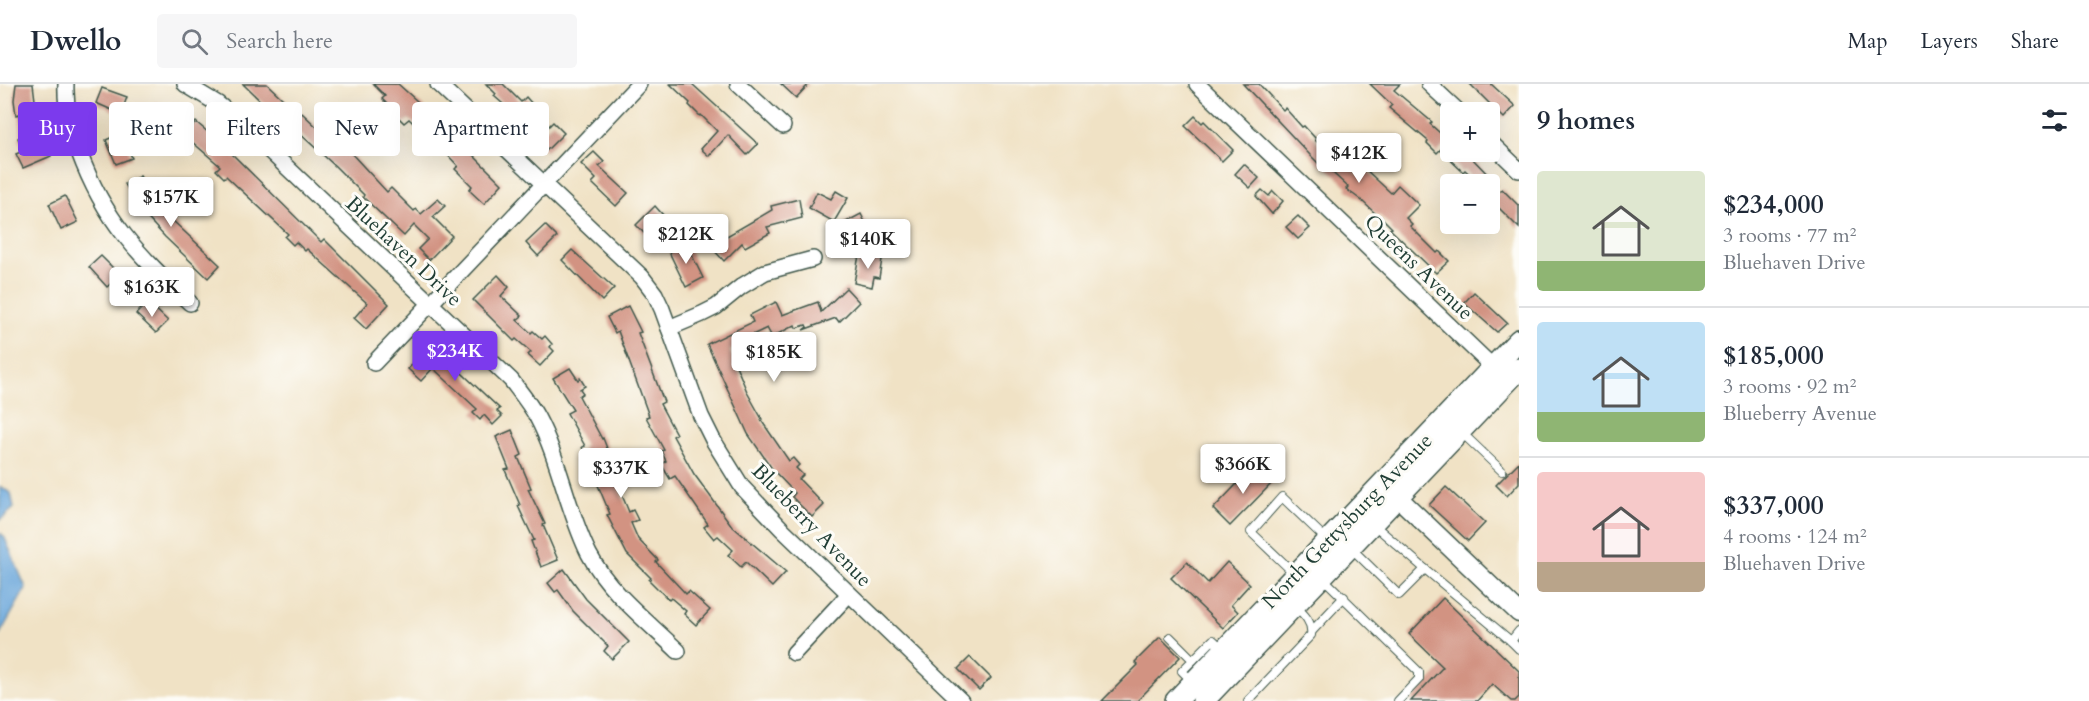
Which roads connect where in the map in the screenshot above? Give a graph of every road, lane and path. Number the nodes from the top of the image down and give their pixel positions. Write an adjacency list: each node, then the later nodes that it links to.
1 (66, 84): 14 (street)
2 (185, 84): 15 (street, Bluehaven Drive)
3 (438, 84): 12 (street, Blueberry Avenue)
4 (639, 84): 12 (street)
5 (738, 84): 9 (street)
6 (1197, 84): 19 (street, Queens Avenue)
7 (1429, 84): 8 (street)
8 (1448, 102)
9 (783, 126)
10 (1500, 152): 11 (street)
11 (1519, 170)
12 (544, 184): 15 (street); 16 (street, Blueberry Avenue)
13 (813, 259): 16 (street)
14 (190, 303)
15 (430, 304): 18 (street); 36 (street, Bluehaven Drive)
16 (669, 328): 27 (street, Blueberry Avenue)
17 (1519, 340): 19 (main road, North Gettysburg Avenue)
18 (374, 363)
19 (1507, 372): 20 (main road, North Gettysburg Avenue); 22 (main road, North Gettysburg Avenue)
20 (1460, 431): 21 (lane); 22 (main road, North Gettysburg Avenue)
21 (1502, 471)
22 (1390, 490): 23 (main road, North Gettysburg Avenue); 24 (main road, North Gettysburg Avenue); 30 (street)
23 (1371, 523): 24 (main road, North Gettysburg Avenue); 25 (lane)
24 (1340, 547): 25 (lane); 26 (main road, North Gettysburg Avenue); 26 (lane)
25 (1425, 569): 34 (lane)
26 (1309, 576): 28 (lane); 29 (main road, North Gettysburg Avenue)
27 (849, 594): 38 (street); 41 (street, Blueberry Avenue)
28 (1344, 597): 31 (lane); 44 (lane)
29 (1287, 598): 31 (lane); 37 (main road, North Gettysburg Avenue); 40 (main road, North Gettysburg Avenue)
30 (1519, 613)
31 (1312, 631): 43 (lane)
32 (1519, 631): 34 (lane)
33 (1170, 637): 39 (lane)
34 (1511, 641): 35 (lane)
35 (1519, 649)
36 (678, 651)
37 (1224, 651): 39 (lane); 40 (main road, North Gettysburg Avenue)
38 (794, 652)
39 (1193, 660): 40 (lane)
40 (1198, 692): 42 (main road, North Gettysburg Avenue)
41 (961, 701)
42 (1176, 701)
43 (1248, 701)
44 (1398, 701)

